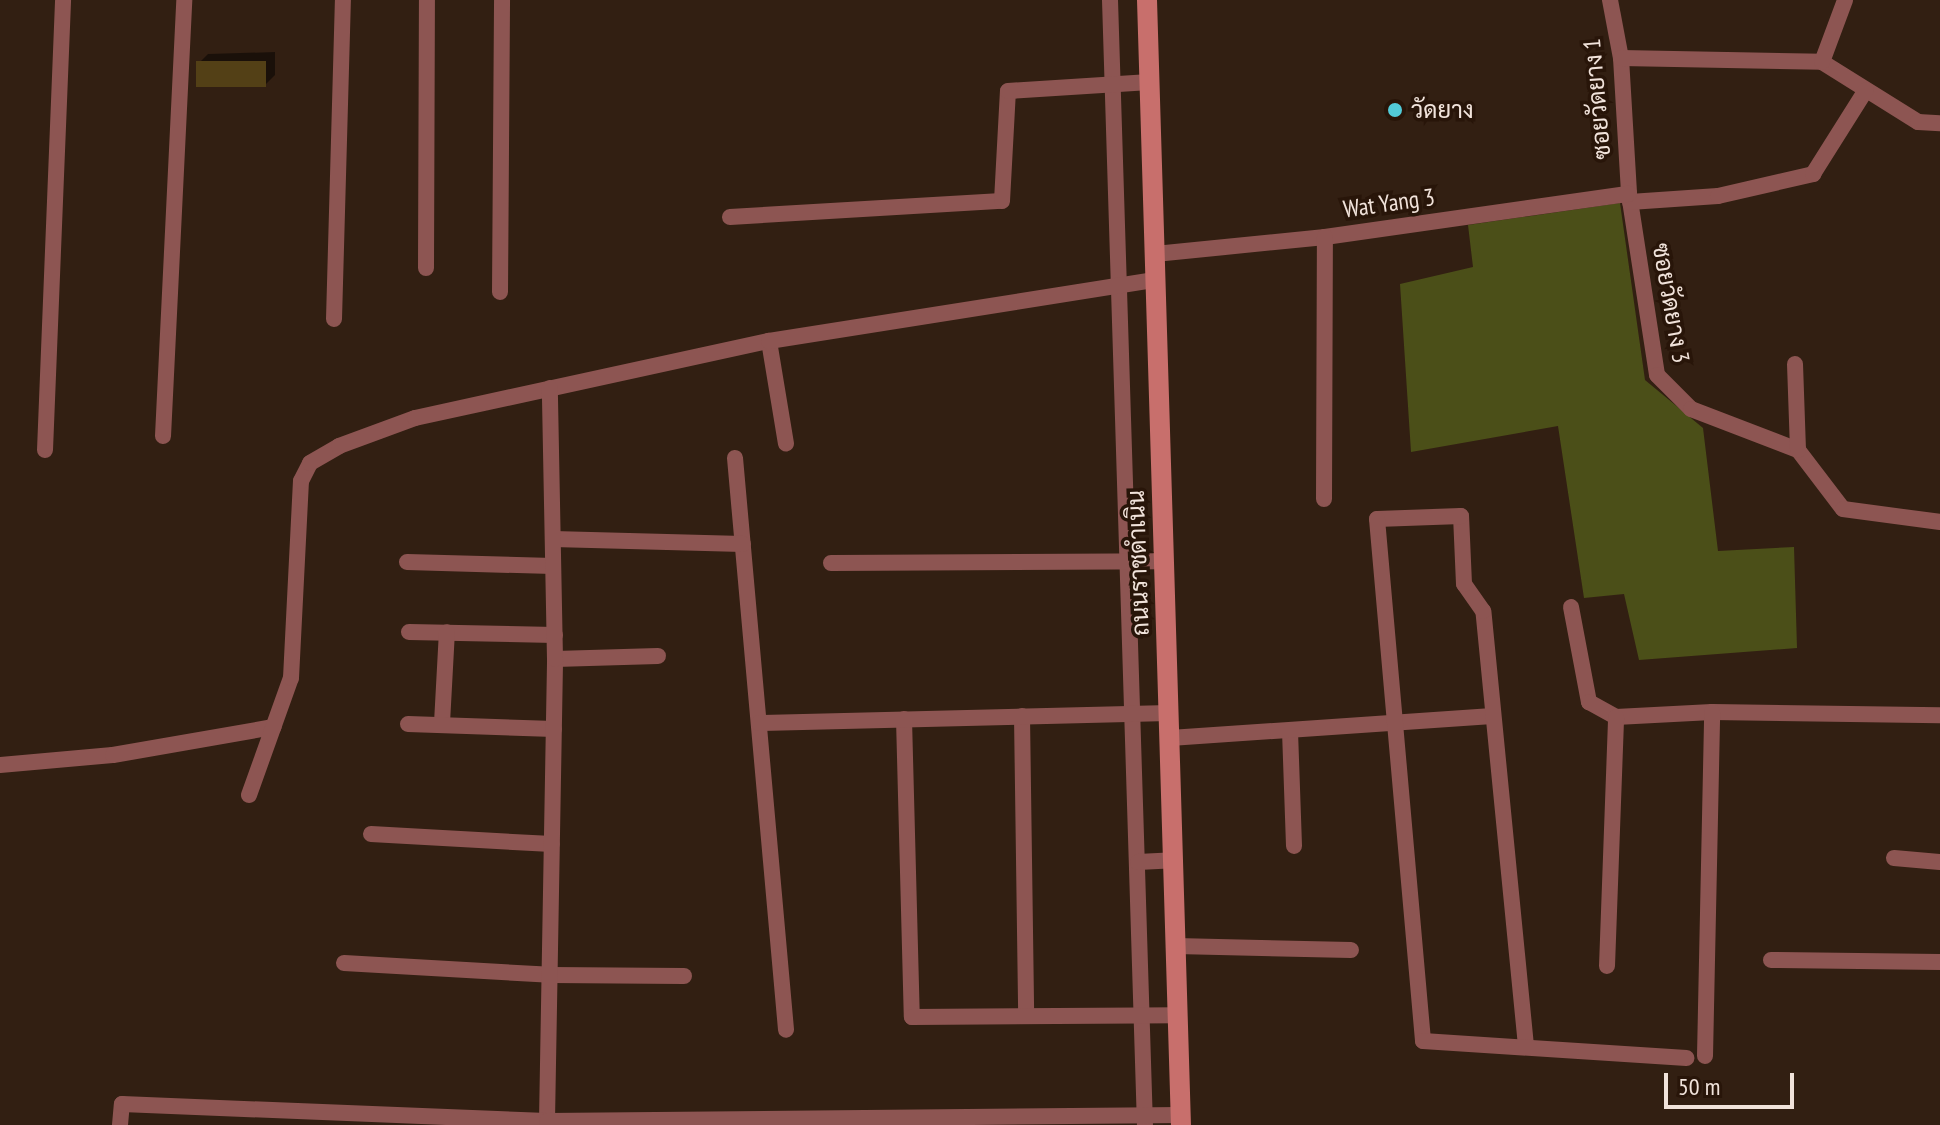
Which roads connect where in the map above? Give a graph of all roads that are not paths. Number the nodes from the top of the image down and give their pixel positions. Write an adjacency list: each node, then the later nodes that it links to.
1 (63, 0): 30 (street)
2 (184, 0): 28 (street)
3 (343, 0): 24 (street)
4 (427, 0): 20 (street)
5 (502, 0): 23 (street)
6 (1110, 0): 13 (street)
7 (1147, 0): 12 (main road, ถนนราชดำเนิน)
8 (1610, 0): 10 (street, ซอยวัดยาง 1)
9 (1845, 0): 11 (street)
10 (1621, 58): 11 (street); 16 (street, ซอยวัดยาง 1)
11 (1822, 62): 14 (street)
12 (1150, 82): 13 (street); 19 (main road, ถนนราชดำเนิน)
13 (1112, 84): 17 (street); 22 (street)
14 (1866, 90): 15 (street); 16 (street, Wat Yang 3)
15 (1940, 123)
16 (1629, 198): 18 (street, Wat Yang 3); 31 (street, ซอยวัดยาง 3)
17 (730, 217)
18 (1325, 237): 19 (street, Wat Yang 3); 33 (street)
19 (1155, 254): 21 (main road, ถนนราชดำเนิน)
20 (426, 268)
21 (1156, 280): 22 (street); 38 (main road, ถนนราชดำเนิน)
22 (1117, 286): 25 (street); 37 (street)
23 (500, 292)
24 (334, 319)
25 (769, 341): 27 (street); 29 (street)
26 (1795, 364): 31 (street)
27 (550, 388): 35 (street); 60 (street)
28 (163, 436)
29 (786, 444)
30 (45, 450)
31 (1798, 450): 34 (street)
32 (735, 458): 36 (street)
33 (1324, 499)
34 (1940, 522)
35 (553, 539): 36 (street); 41 (street)
36 (743, 544): 57 (street)
37 (1130, 561): 38 (street); 40 (street); 50 (street)
38 (1164, 561): 49 (main road, ถนนราชดำเนิน)
39 (407, 562): 41 (street)
40 (831, 563)
41 (553, 566): 45 (street)
42 (1571, 607): 54 (street)
43 (409, 632): 44 (street)
44 (447, 632): 45 (street); 56 (street)
45 (555, 635): 47 (street)
46 (658, 656): 47 (street)
47 (555, 659): 61 (street)
48 (1712, 712): 51 (street); 54 (street); 86 (street)
49 (1169, 713): 50 (street); 63 (main road, ถนนราชดำเนิน)
50 (1136, 714): 52 (street); 71 (street)
51 (1940, 715)
52 (1022, 716): 55 (street); 81 (street)
53 (1492, 716): 58 (street); 58 (street); 85 (street)
54 (1616, 717): 78 (street)
55 (904, 719): 57 (street); 81 (street)
56 (442, 723): 59 (street); 61 (street)
57 (759, 723): 84 (street)
58 (1396, 723): 62 (street); 85 (street)
59 (408, 724)
60 (274, 727): 64 (street); 65 (street)
61 (554, 729): 67 (street)
62 (1290, 731): 63 (street); 68 (street)
63 (1170, 738): 70 (main road, ถนนราชดำเนิน)
64 (0, 765)
65 (249, 795)
66 (371, 834): 67 (street)
67 (552, 844): 79 (street)
68 (1294, 846)
69 (1894, 858): 72 (street)
70 (1173, 860): 71 (street); 73 (main road, ถนนราชดำเนิน)
71 (1138, 862): 82 (street)
72 (1940, 862)
73 (1176, 946): 74 (street); 83 (main road, ถนนราชดำเนิน)
74 (1351, 950)
75 (1771, 960): 76 (street)
76 (1940, 962)
77 (344, 963): 79 (street)
78 (1607, 966)
79 (550, 975): 80 (street); 90 (street)
80 (684, 976)
81 (1026, 1015): 82 (street)
82 (1140, 1015): 83 (street); 88 (street)
83 (1178, 1015): 89 (main road, ถนนราชดำเนิน)
84 (786, 1030)
85 (1526, 1046): 87 (street)
86 (1705, 1056)
87 (1686, 1058)
88 (1145, 1120): 89 (street); 90 (street)
89 (1181, 1120)
90 (547, 1121): 91 (street)
91 (120, 1125)

